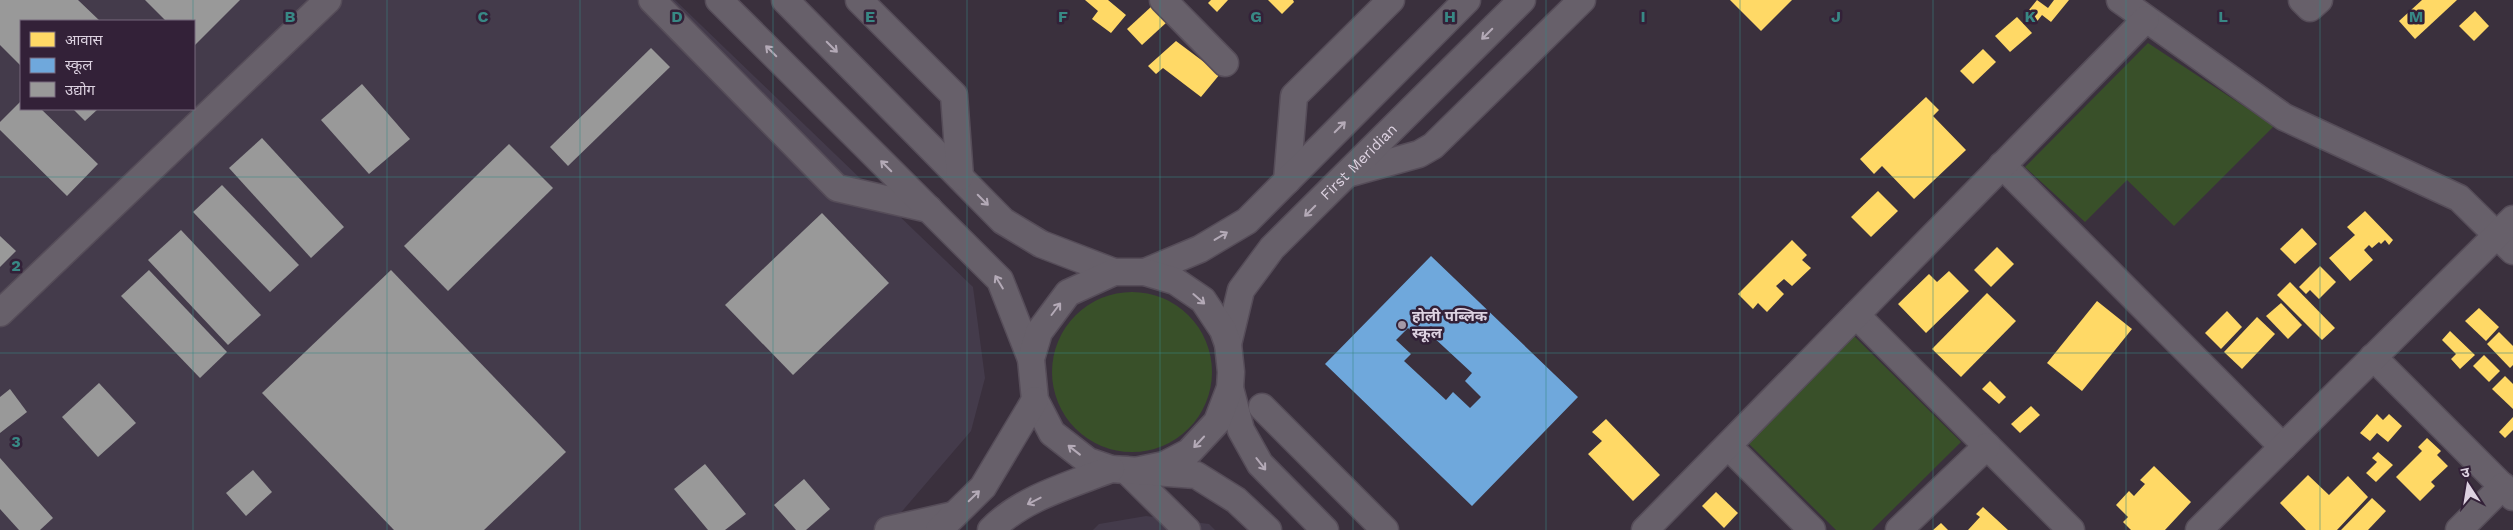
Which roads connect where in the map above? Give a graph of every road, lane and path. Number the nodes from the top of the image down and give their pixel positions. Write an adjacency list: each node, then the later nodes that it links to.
1 (328, 0): 24 (street)
2 (652, 0): 20 (street)
3 (719, 0): 20 (street, one-way to 3)
4 (785, 0): 18 (street, one-way to 18)
5 (859, 0): 18 (street)
6 (1163, 0): 15 (street)
7 (1391, 0): 19 (street)
8 (1467, 0): 19 (street, one-way to 8)
9 (1522, 0): 17 (street, First Meridian, one-way to 17)
10 (1582, 0): 17 (street)
11 (2120, 0): 14 (street)
12 (2302, 0): 13 (street)
13 (2319, 0)
14 (2146, 19): 16 (street); 21 (street)
15 (1225, 63)
16 (2002, 165): 25 (street); 34 (street)
17 (1347, 174): 26 (street, First Meridian, one-way to 26)
18 (960, 177): 22 (street, one-way to 22)
19 (1286, 181): 23 (street, one-way to 19)
20 (929, 208): 28 (street, one-way to 20)
21 (2508, 235): 27 (street)
22 (1114, 272): 23 (street); 28 (street, one-way to 22)
23 (1145, 272): 26 (street, one-way to 26)
24 (0, 313)
25 (1856, 315): 32 (street); 33 (street)
26 (1228, 344): 29 (street)
27 (2373, 357): 34 (street); 36 (street)
28 (1031, 359): 30 (street)
29 (1230, 388): 35 (street, one-way to 35); 42 (street, one-way to 42)
30 (1035, 400): 35 (street, one-way to 30); 37 (street, one-way to 30)
31 (1262, 407): 43 (street)
32 (1728, 446): 44 (street); 45 (street)
33 (1987, 446): 46 (street); 47 (street)
34 (2283, 447): 48 (street)
35 (1124, 470): 39 (street, one-way to 39); 40 (street); 41 (street)
36 (2508, 491): 49 (street)
37 (947, 523): 38 (street)
38 (888, 530)
39 (991, 530)
40 (1187, 530)
41 (1268, 530)
42 (1324, 530)
43 (1385, 530)
44 (1645, 530)
45 (1812, 530)
46 (1899, 530)
47 (2071, 530)
48 (2199, 530)
49 (2459, 530)

